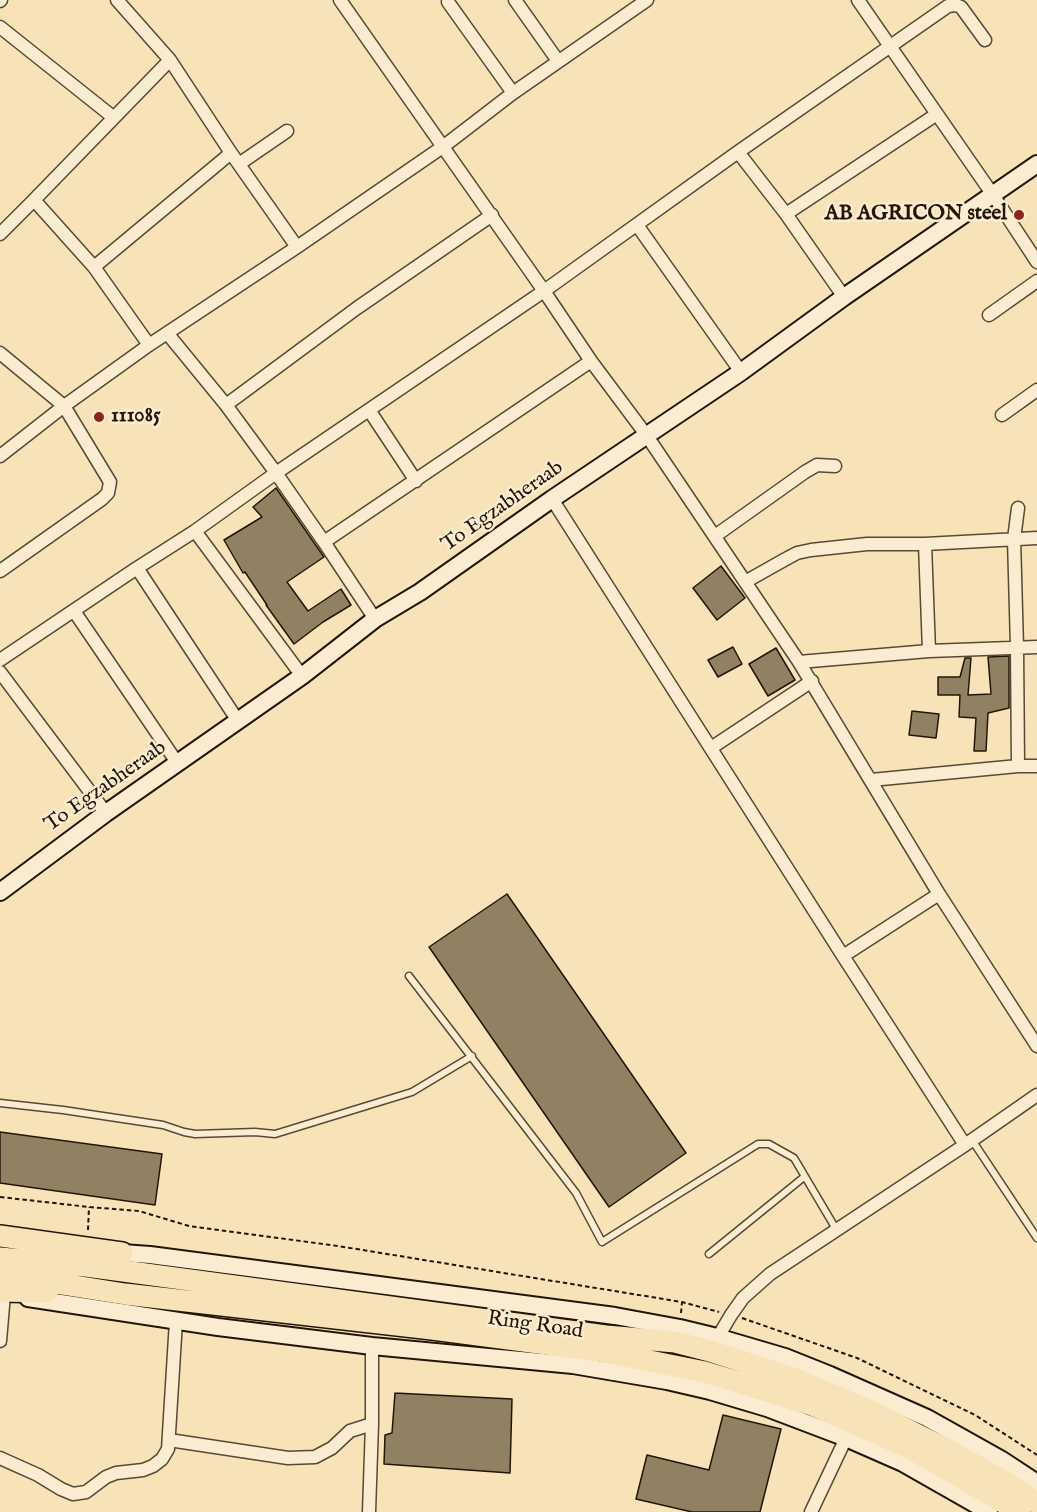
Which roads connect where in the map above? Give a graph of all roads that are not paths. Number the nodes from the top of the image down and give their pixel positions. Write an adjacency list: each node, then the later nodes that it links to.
1 (117, 0): 10 (street)
2 (340, 0): 16 (street)
3 (515, 0): 11 (street)
4 (647, 0): 11 (street)
5 (858, 0): 9 (street)
6 (448, 2): 12 (street)
7 (0, 27): 14 (street)
8 (985, 40): 9 (street)
9 (890, 45): 13 (street); 17 (street)
10 (170, 60): 14 (street); 18 (street)
11 (558, 61): 12 (street)
12 (513, 93): 16 (street)
13 (938, 114): 21 (street); 23 (street)
14 (113, 117): 22 (street)
15 (287, 131): 19 (street)
16 (444, 146): 24 (street); 27 (street)
17 (738, 152): 23 (street); 25 (street)
18 (231, 153): 19 (street); 29 (street)
19 (239, 164): 27 (street)
20 (1037, 164): 21 (street, To Egzabheraab)
21 (993, 195): 28 (street); 32 (street, To Egzabheraab)
22 (34, 200): 26 (street); 29 (street)
23 (786, 214): 32 (street)
24 (492, 215): 31 (street); 40 (street)
25 (637, 225): 31 (street); 38 (street)
26 (0, 234)
27 (297, 248): 34 (street)
28 (1037, 262)
29 (94, 267): 35 (street)
30 (1037, 281): 33 (street)
31 (544, 291): 37 (street); 42 (street)
32 (844, 297): 38 (street, To Egzabheraab)
33 (989, 315)
34 (167, 333): 35 (street); 40 (street)
35 (149, 345): 41 (street)
36 (0, 353): 41 (street)
37 (591, 362): 44 (street); 48 (street)
38 (741, 372): 44 (street, To Egzabheraab)
39 (1037, 390): 43 (street)
40 (226, 405): 47 (street)
41 (64, 406): 45 (street); 58 (street)
42 (369, 410): 47 (street); 48 (street)
43 (1002, 415)
44 (647, 436): 49 (street, To Egzabheraab); 52 (street)
45 (0, 456)
46 (835, 466): 52 (street)
47 (276, 473): 51 (street); 55 (street)
48 (416, 481): 55 (street)
49 (552, 499): 61 (street, To Egzabheraab); 71 (street)
50 (1018, 508): 54 (street)
51 (195, 531): 57 (street); 68 (street)
52 (715, 536): 59 (street)
53 (1037, 538): 54 (street)
54 (1014, 539): 56 (street); 62 (street)
55 (324, 542): 61 (street)
56 (925, 544): 59 (street); 64 (street)
57 (137, 568): 60 (street); 70 (street)
58 (0, 571)
59 (745, 582): 66 (street)
60 (74, 611): 65 (street); 72 (street)
61 (375, 619): 68 (street, To Egzabheraab)
62 (1017, 647): 63 (street); 64 (street); 73 (street)
63 (1037, 647)
64 (928, 651): 66 (street)
65 (0, 660)
66 (800, 662): 69 (street)
67 (0, 672): 76 (street)
68 (302, 676): 70 (street, To Egzabheraab)
69 (812, 681): 71 (street); 75 (street)
70 (238, 721): 72 (street, To Egzabheraab)
71 (711, 748): 79 (street)
72 (178, 764): 76 (street, To Egzabheraab)
73 (1018, 766): 74 (street); 75 (street)
74 (1037, 766)
75 (871, 780): 78 (street)
76 (106, 813): 77 (street, To Egzabheraab)
77 (0, 892)
78 (939, 894): 79 (street); 81 (street)
79 (843, 957): 85 (street)
80 (409, 976): 82 (lane)
81 (1037, 1046)
82 (471, 1056): 84 (lane); 86 (lane)
83 (1037, 1095): 85 (street)
84 (0, 1103)
85 (968, 1142): 87 (street); 89 (lane)
86 (804, 1177): 87 (lane); 91 (lane)
87 (836, 1229): 95 (street)
88 (0, 1236): 90 (highway)
89 (1037, 1238)
90 (122, 1253): 92 (highway); 95 (street)
91 (709, 1254)
92 (1, 1278): 93 (street); 94 (street); 95 (highway, Ring Road); 97 (highway, Ring Road)
93 (176, 1321): 96 (street); 100 (street)
94 (0, 1341)
95 (714, 1344): 97 (street); 102 (street); 103 (highway, Ring Road)
96 (372, 1346): 98 (street); 99 (street)
97 (705, 1372): 107 (highway, Ring Road)
98 (372, 1424): 100 (street); 104 (street)
99 (846, 1438): 105 (street); 106 (street)
100 (169, 1440): 101 (street)
101 (0, 1458)
102 (1037, 1483)
103 (1037, 1503)
104 (369, 1512)
105 (811, 1512)
106 (989, 1512)
107 (1020, 1512)

